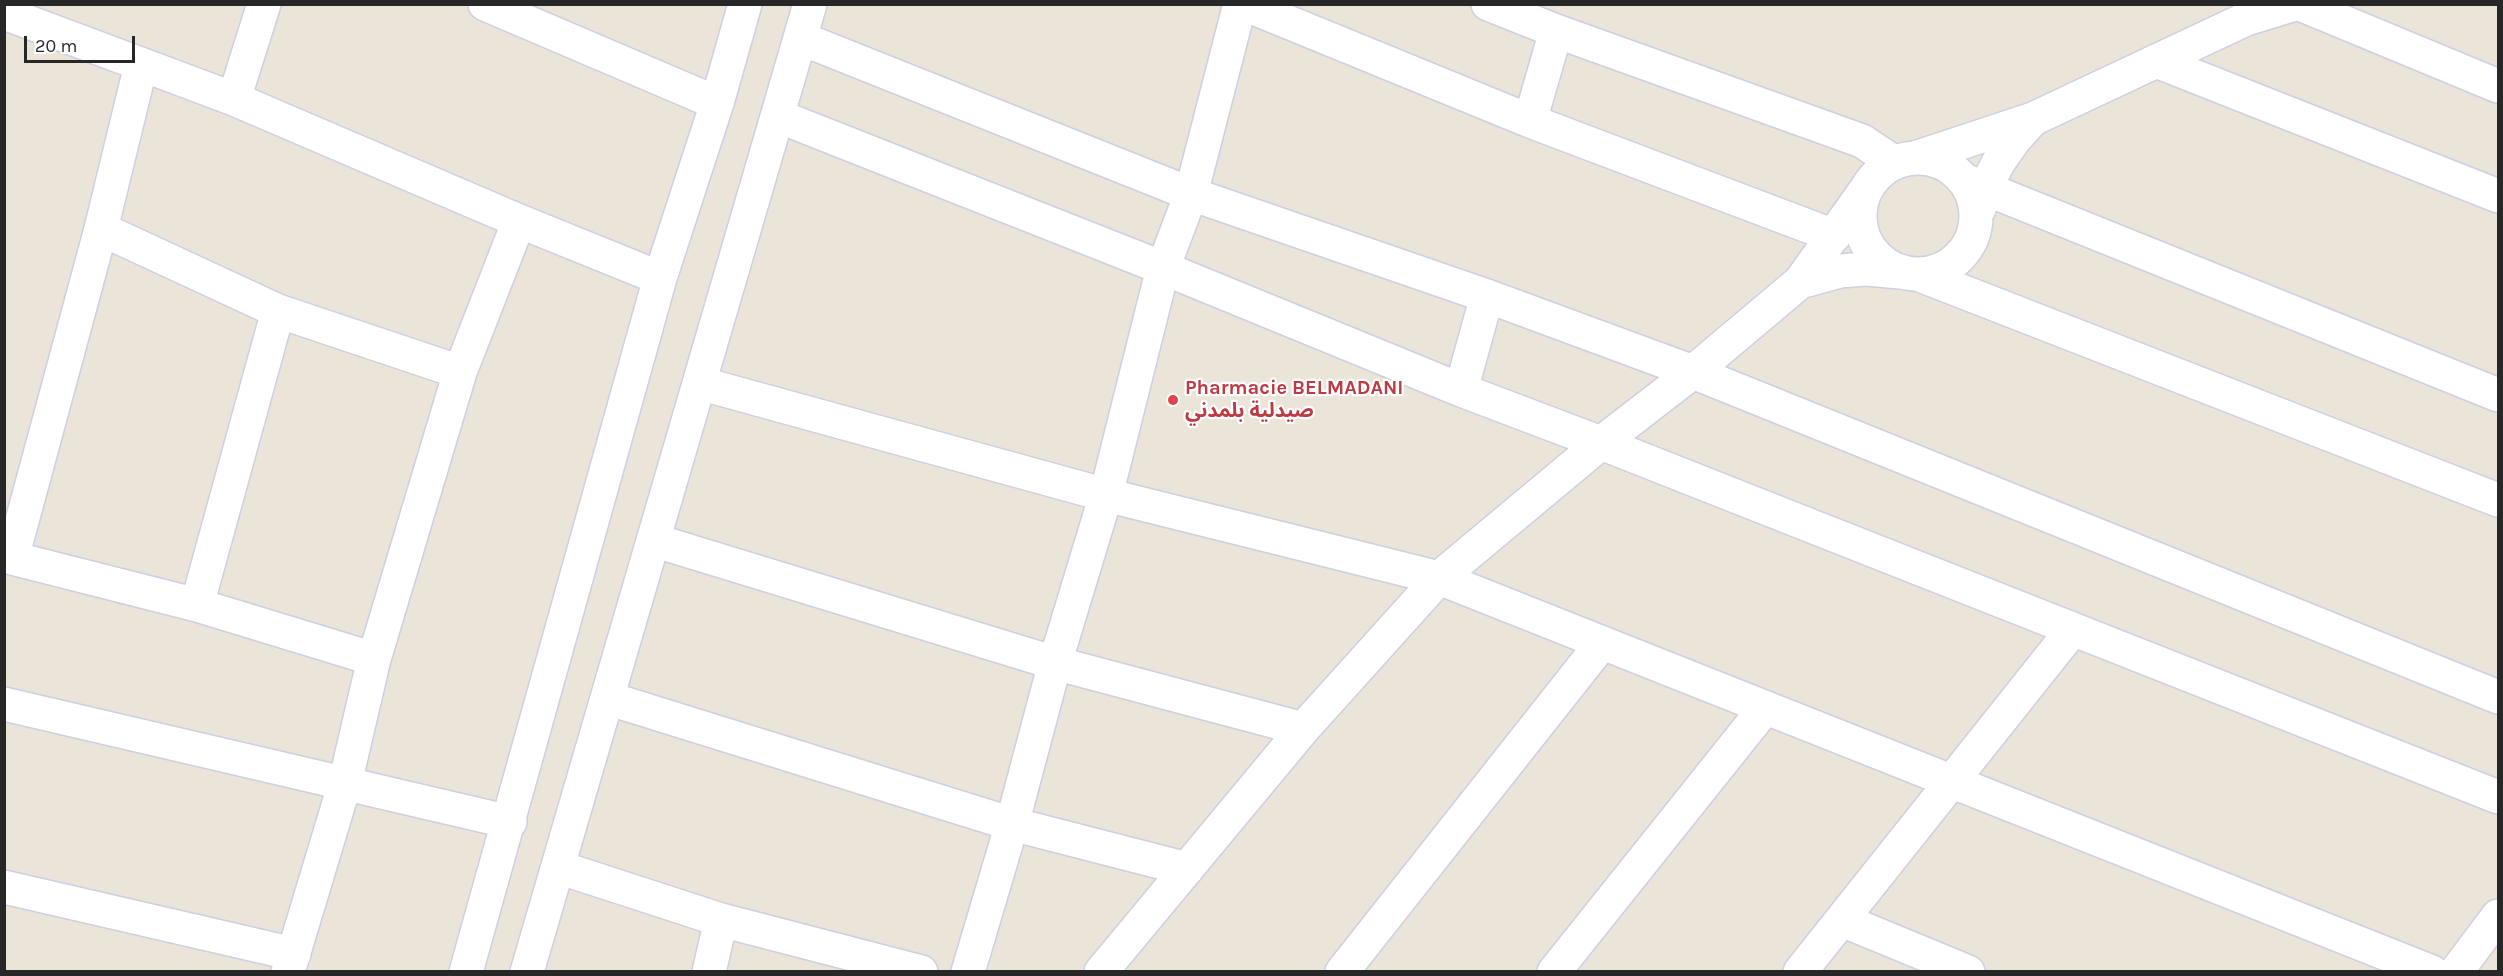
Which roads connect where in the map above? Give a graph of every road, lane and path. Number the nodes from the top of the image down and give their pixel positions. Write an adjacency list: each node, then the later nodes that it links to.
1 (264, 4): 15 (street)
2 (485, 4): 16 (street)
3 (746, 4): 16 (street)
4 (810, 4): 11 (street)
5 (1242, 4): 19 (street); 22 (street)
6 (1488, 4): 10 (street)
7 (2295, 4): 12 (street)
8 (2300, 4): 14 (street)
9 (4, 13): 13 (street)
10 (1556, 31): 19 (street); 20 (street)
11 (800, 39): 17 (street); 22 (street)
12 (2156, 61): 18 (street); 24 (street)
13 (141, 65): 15 (street); 26 (street)
14 (2499, 86)
15 (234, 99): 25 (street)
16 (717, 103): 30 (street)
17 (777, 116): 28 (street); 36 (street)
18 (2033, 119): 20 (street); 23 (street)
19 (1530, 121): 27 (street)
20 (1905, 161): 21 (street); 23 (street)
21 (1867, 188): 27 (street); 29 (street)
22 (1191, 194): 28 (street); 32 (street)
23 (1976, 194): 29 (street); 38 (street)
24 (2499, 196)
25 (519, 221): 30 (street); 34 (street)
26 (101, 229): 33 (street); 43 (street)
27 (1834, 236): 31 (street)
28 (1163, 268): 37 (street); 40 (street)
29 (1910, 274): 31 (street); 41 (street)
30 (660, 278): 58 (street)
31 (1800, 282): 35 (street)
32 (1487, 296): 35 (street); 37 (street)
33 (278, 311): 34 (street); 45 (street)
34 (460, 372): 48 (street)
35 (1693, 372): 39 (street); 50 (street)
36 (699, 383): 40 (street); 42 (street)
37 (1461, 390): 39 (street)
38 (2499, 395)
39 (1601, 443): 44 (street); 46 (street)
40 (1106, 495): 44 (street); 49 (street)
41 (2499, 500)
42 (653, 540): 49 (street); 51 (street)
43 (8, 557): 45 (street)
44 (1439, 578): 47 (street); 54 (street)
45 (197, 604): 48 (street)
46 (2073, 629): 55 (street); 57 (street)
47 (1602, 643): 53 (street); 73 (street)
48 (374, 659): 56 (street)
49 (1055, 663): 54 (street); 59 (street)
50 (2499, 697)
51 (607, 698): 59 (street); 60 (street)
52 (4, 704): 56 (street)
53 (1765, 708): 55 (street); 74 (street)
54 (1303, 729): 61 (street)
55 (1953, 782): 64 (street); 77 (street)
56 (345, 783): 58 (street); 66 (street)
57 (2499, 797)
58 (510, 822): 67 (street)
59 (1012, 824): 61 (street); 71 (street)
60 (558, 867): 65 (street); 68 (street)
61 (1187, 870): 72 (street)
62 (4, 888): 66 (street)
63 (2499, 916): 78 (street)
64 (1842, 920): 75 (street); 76 (street)
65 (721, 921): 69 (street); 70 (street)
66 (291, 963)
67 (466, 972)
68 (527, 972)
69 (709, 972)
70 (921, 972)
71 (968, 972)
72 (1101, 972)
73 (1341, 972)
74 (1554, 972)
75 (1800, 972)
76 (1968, 972)
77 (2432, 972)
78 (2456, 972)

